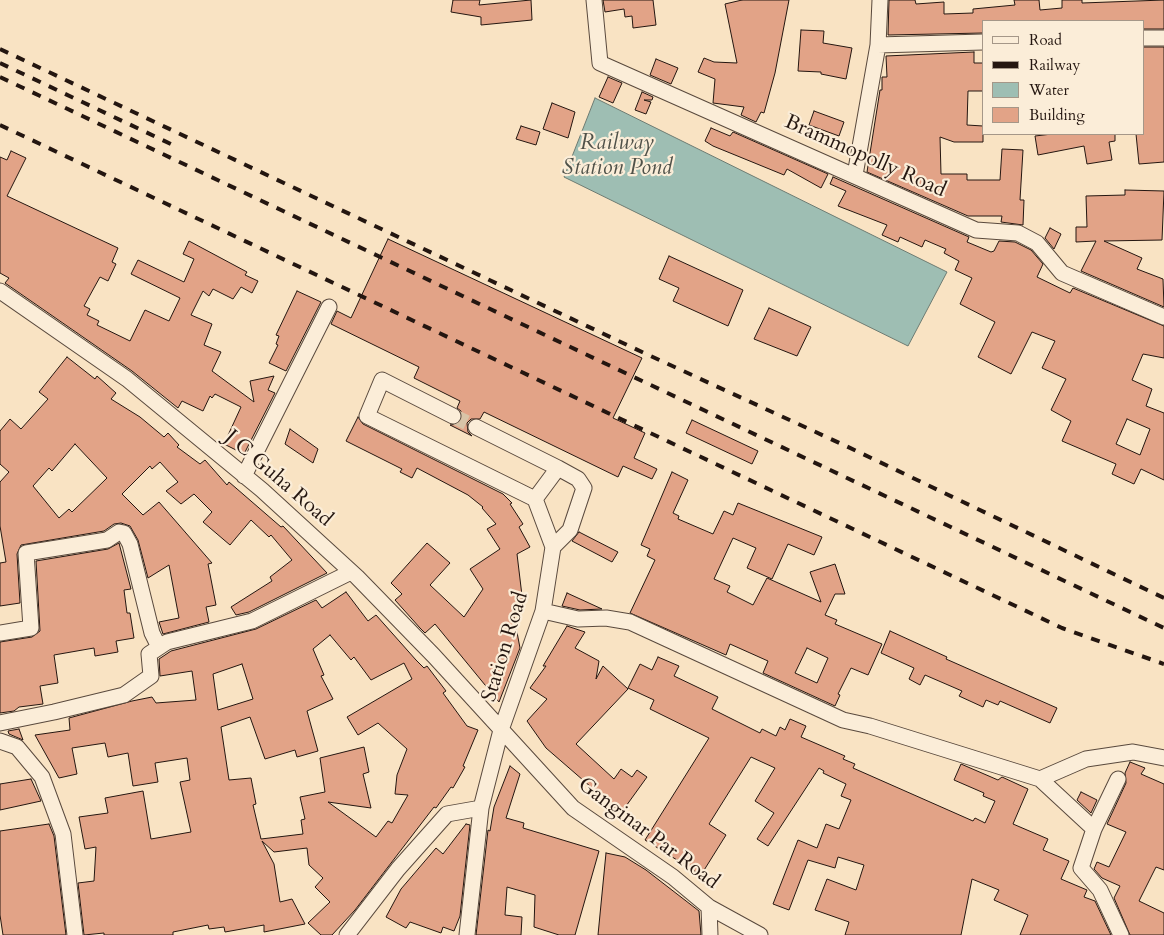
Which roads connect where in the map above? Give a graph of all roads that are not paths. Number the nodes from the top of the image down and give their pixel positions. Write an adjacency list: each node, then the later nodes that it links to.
1 (594, 0): 7 (street, Brammopolly Road)
2 (880, 0): 6 (street)
3 (1144, 38): 4 (street)
4 (1164, 38)
5 (982, 42): 6 (street)
6 (878, 45): 7 (street)
7 (855, 175): 10 (street, Brammopolly Road)
8 (0, 291): 14 (street, J C Guha Road)
9 (329, 307): 14 (street)
10 (1164, 317)
11 (453, 416): 15 (street)
12 (476, 427): 13 (street)
13 (558, 468): 15 (street); 16 (street)
14 (244, 476): 17 (street, J C Guha Road)
15 (535, 499): 16 (street, Station Road)
16 (553, 547): 18 (street, Station Road)
17 (351, 572): 20 (street); 22 (street, J C Guha Road)
18 (543, 611): 22 (street, Station Road); 25 (street)
19 (0, 633): 20 (street)
20 (159, 647): 21 (street)
21 (0, 722)
22 (502, 730): 27 (street, Station Road); 29 (street, Ganginar Par Road)
23 (0, 741): 30 (street)
24 (1164, 758): 25 (street)
25 (1040, 779): 28 (street)
26 (1118, 779): 28 (street)
27 (481, 808): 31 (street); 32 (street, Station Road)
28 (1094, 829): 35 (street)
29 (709, 907): 33 (street); 34 (street, Ganginar Par Road)
30 (72, 932)
31 (347, 935)
32 (467, 935)
33 (710, 935)
34 (760, 935)
35 (1121, 935)

